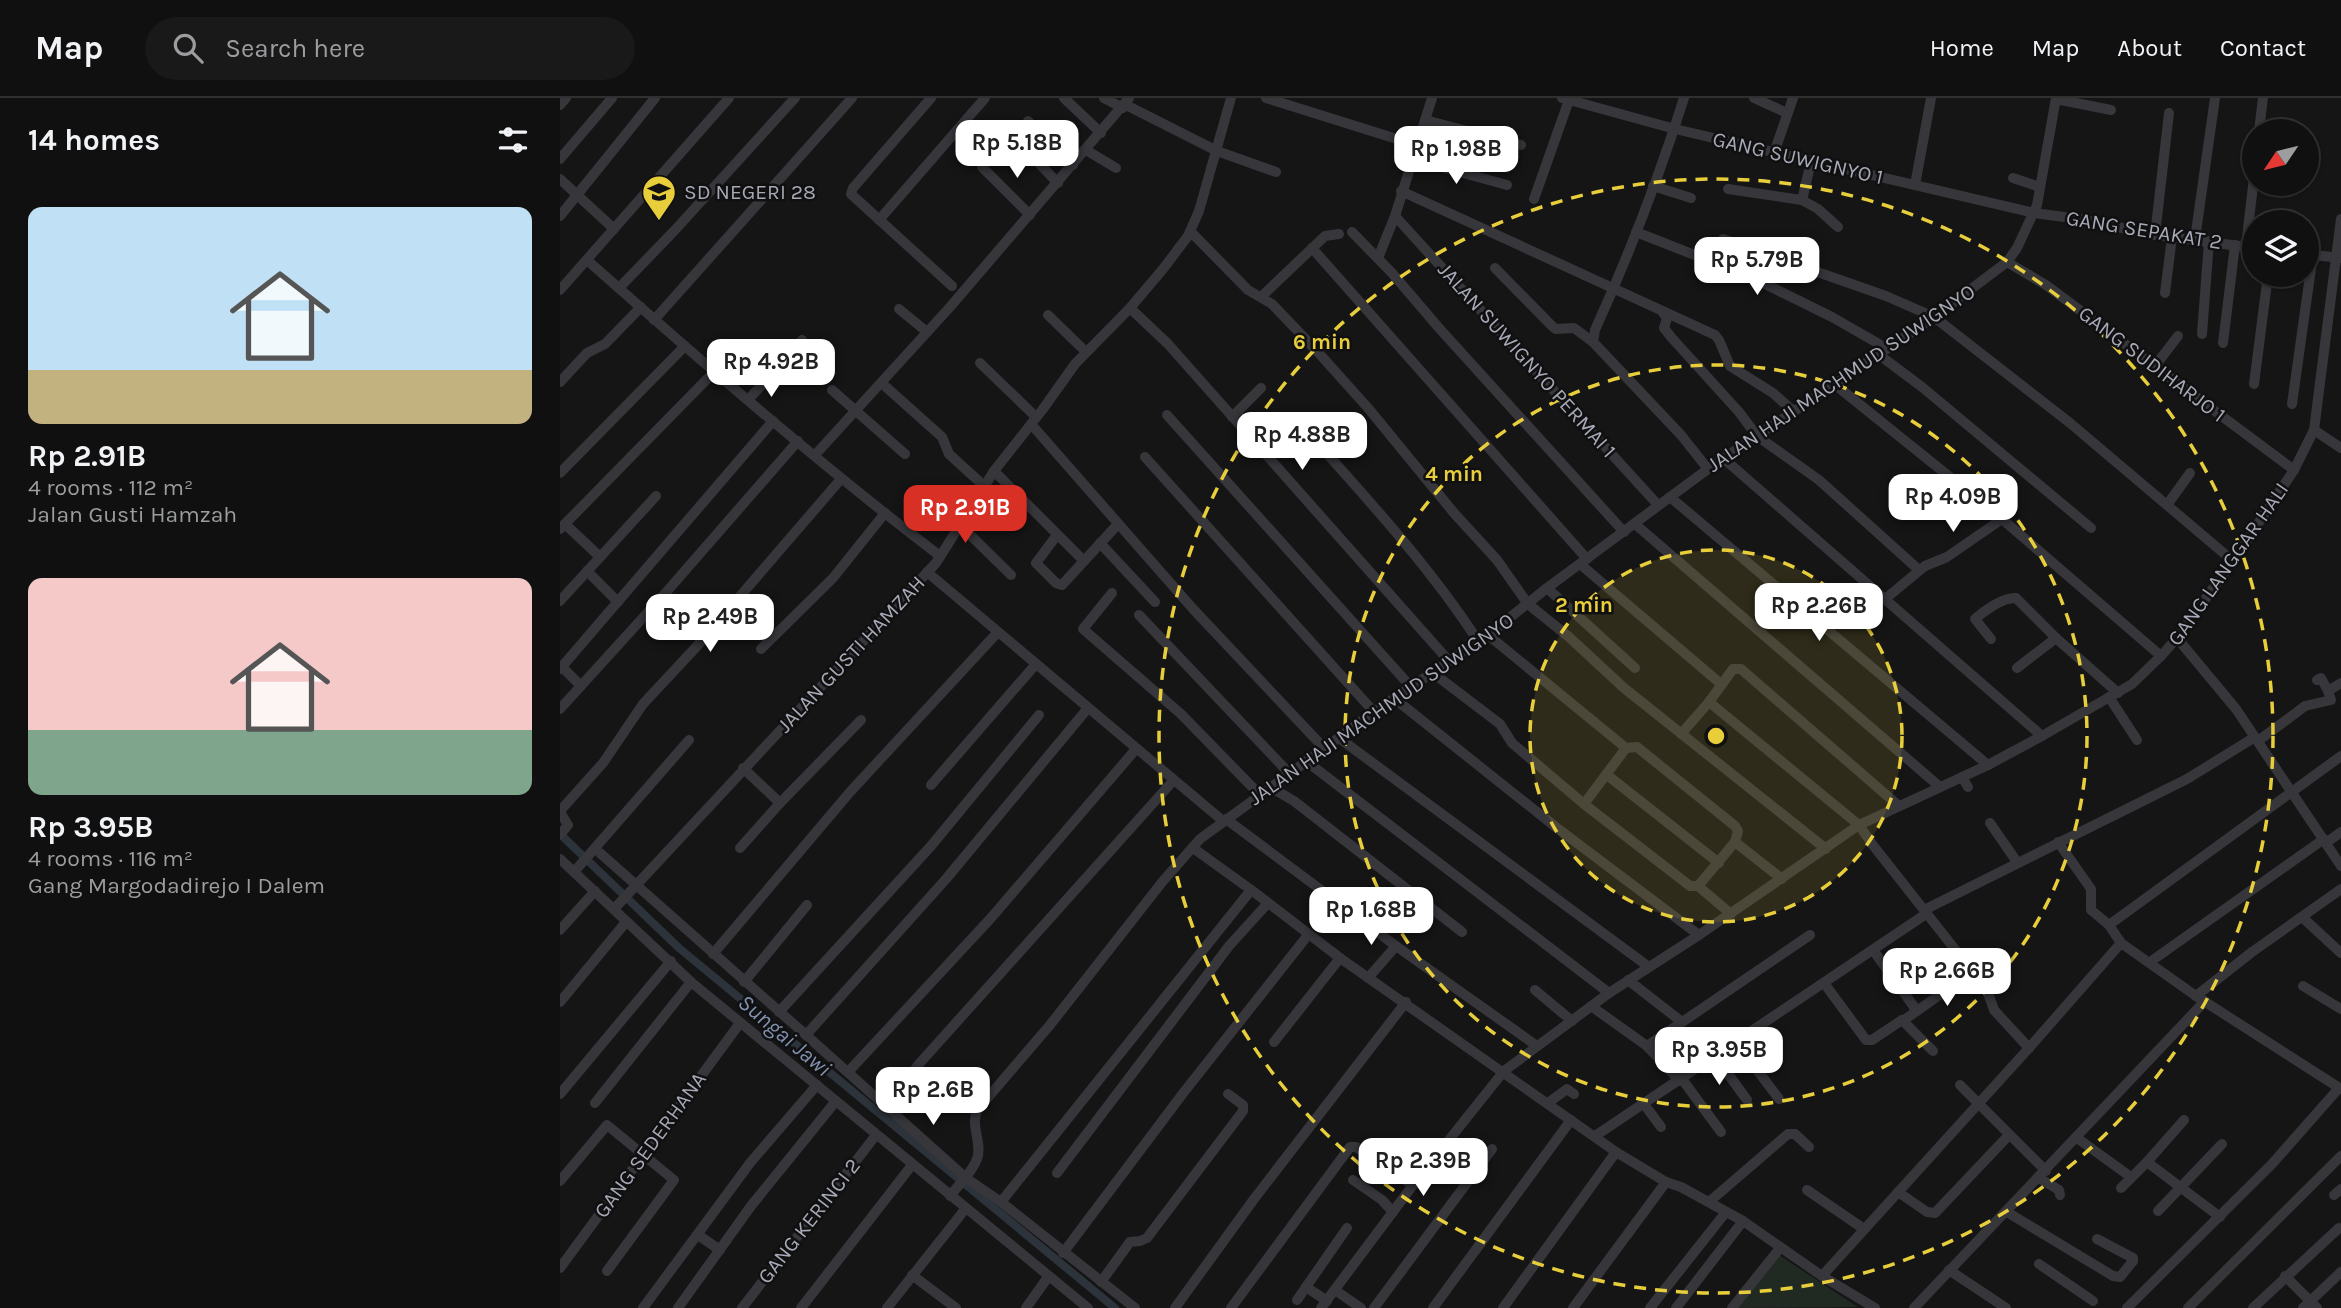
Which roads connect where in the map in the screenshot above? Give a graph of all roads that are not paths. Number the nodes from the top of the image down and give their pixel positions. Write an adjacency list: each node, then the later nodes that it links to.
1 (566, 98): 24 (street)
2 (612, 98): 39 (street)
3 (655, 98): 55 (street)
4 (729, 98): 66 (street)
5 (795, 98): 88 (street)
6 (852, 98): 99 (street)
7 (931, 98): 64 (street)
8 (985, 98): 64 (street)
9 (1064, 98): 32 (street)
10 (1104, 98): 22 (street)
11 (1231, 98): 36 (street, JALAN GUSTI HAMZAH)
12 (1266, 98): 33 (street)
13 (1432, 98): 29 (street)
14 (1684, 98): 31 (street)
15 (1754, 98): 26 (street)
16 (1793, 98): 26 (street)
17 (1931, 98): 50 (street)
18 (2056, 98): 25 (street); 52 (street, JALAN HAJI MACHMUD SUWIGNYO)
19 (2216, 98): 74 (street)
20 (2263, 98): 28 (street)
21 (1566, 99): 23 (street, GANG SUWIGNYO 1); 57 (street)
22 (1125, 102): 32 (street); 36 (street)
23 (1592, 102): 31 (street, GANG SUWIGNYO 1)
24 (560, 105)
25 (2111, 110)
26 (1787, 113): 38 (street)
27 (2169, 113): 71 (street)
28 (2260, 119)
29 (1425, 120): 33 (street); 34 (street)
30 (1028, 121): 42 (street)
31 (1675, 130): 38 (street, GANG SUWIGNYO 1); 51 (street)
32 (1101, 133): 35 (street)
33 (1416, 145): 40 (street)
34 (1521, 145)
35 (1086, 150): 42 (street); 44 (street)
36 (1217, 151): 45 (street); 67 (street, JALAN GUSTI HAMZAH)
37 (1028, 152): 48 (street)
38 (1774, 153): 41 (street, GANG SUWIGNYO 1)
39 (560, 159)
40 (1412, 159): 49 (street); 54 (street)
41 (1811, 162): 50 (street, GANG SUWIGNYO 1); 58 (street)
42 (1073, 165): 48 (street)
43 (982, 167): 60 (street)
44 (1116, 168)
45 (1276, 172)
46 (2013, 178): 52 (street)
47 (560, 179): 55 (street)
48 (1058, 183): 60 (street)
49 (1507, 185)
50 (1915, 185): 59 (street, GANG SUWIGNYO 1)
51 (1653, 186): 56 (street); 69 (street)
52 (2040, 187): 59 (street, JALAN HAJI MACHMUD SUWIGNYO)
53 (1728, 189): 58 (street)
54 (1401, 191): 62 (street); 89 (street)
55 (578, 195): 61 (street); 66 (street)
56 (1691, 198)
57 (1534, 199)
58 (1802, 200): 65 (street)
59 (2034, 213): 71 (street, GANG SEPAKAT 2); 83 (street, JALAN HAJI MACHMUD SUWIGNYO)
60 (1030, 215): 100 (street)
61 (560, 216)
62 (1395, 216): 79 (street); 144 (street, JALAN SUWIGNYO PERMAI 1)
63 (2341, 219): 80 (street, GANG LANGGAR HALI)
64 (879, 220): 85 (street)
65 (1838, 227)
66 (614, 229): 82 (street)
67 (1190, 231): 92 (street); 94 (street, JALAN GUSTI HAMZAH)
68 (1352, 232): 79 (street)
69 (1636, 232): 89 (street); 107 (street)
70 (1339, 234): 77 (street)
71 (2155, 235): 72 (street, GANG SEPAKAT 2)
72 (2172, 237): 74 (street, GANG SEPAKAT 2); 91 (street)
73 (1723, 239): 98 (street)
74 (2195, 239): 75 (street, GANG SEPAKAT 2)
75 (2209, 241): 76 (street, GANG SEPAKAT 2); 101 (street)
76 (2242, 246)
77 (1312, 248): 92 (street); 160 (street)
78 (2319, 255): 80 (street)
79 (1378, 258): 153 (street)
80 (2339, 258): 127 (street, GANG LANGGAR HALI)
81 (2242, 259): 105 (street)
82 (587, 260): 88 (street); 90 (street)
83 (2007, 262): 98 (street, JALAN HAJI MACHMUD SUWIGNYO); 110 (street, GANG SUDIHARJO 1)
84 (1495, 268): 104 (street)
85 (952, 286)
86 (2266, 287): 114 (street)
87 (2306, 287): 119 (street)
88 (619, 288): 93 (street)
89 (1613, 289): 96 (street); 104 (street)
90 (560, 290)
91 (2165, 293)
92 (1262, 296): 171 (street)
93 (641, 307): 99 (street); 112 (street)
94 (1130, 308): 108 (street, JALAN GUSTI HAMZAH); 123 (street)
95 (899, 309): 100 (street)
96 (1662, 312): 121 (street); 128 (street)
97 (1048, 315): 108 (street)
98 (1934, 317): 107 (street, JALAN HAJI MACHMUD SUWIGNYO); 145 (street)
99 (654, 320): 106 (street)
100 (927, 332): 120 (street)
101 (2202, 334)
102 (2178, 336): 110 (street)
103 (802, 340): 118 (street)
104 (1593, 342): 135 (street)
105 (2223, 343)
106 (685, 346): 111 (street); 138 (street)
107 (1882, 351): 113 (street, JALAN HAJI MACHMUD SUWIGNYO); 152 (street)
108 (1086, 352): 126 (street, JALAN GUSTI HAMZAH)
109 (980, 363): 126 (street)
110 (2155, 366): 136 (street, GANG SUDIHARJO 1)
111 (714, 372): 118 (street); 151 (street)
112 (560, 382)
113 (1833, 383): 121 (street, JALAN HAJI MACHMUD SUWIGNYO); 147 (street, GANG LANGGAR HALI)
114 (2253, 384)
115 (886, 387): 141 (street)
116 (1261, 388): 123 (street)
117 (832, 390): 120 (street)
118 (748, 400): 125 (street)
119 (2292, 404)
120 (855, 410): 131 (street); 132 (street)
121 (1793, 410): 128 (street, JALAN HAJI MACHMUD SUWIGNYO)
122 (1167, 415): 191 (street)
123 (1232, 417): 181 (street)
124 (1296, 419): 178 (street)
125 (773, 421): 129 (street); 169 (street)
126 (1034, 421): 137 (street, JALAN GUSTI HAMZAH); 148 (street)
127 (2314, 430): 130 (street); 136 (street, GANG LANGGAR HALI)
128 (1757, 436): 134 (street, JALAN HAJI MACHMUD SUWIGNYO); 161 (street)
129 (798, 441): 132 (street); 190 (street)
130 (2341, 447)
131 (905, 454)
132 (814, 455): 140 (street)
133 (1145, 457): 198 (street)
134 (1723, 458): 135 (street, JALAN HAJI MACHMUD SUWIGNYO); 167 (street)
135 (1708, 469): 143 (street, JALAN HAJI MACHMUD SUWIGNYO)
136 (2294, 470): 159 (street, GANG LANGGAR HALI)
137 (994, 471): 141 (street, JALAN GUSTI HAMZAH); 154 (street)
138 (560, 473)
139 (2190, 473): 145 (street)
140 (841, 479): 146 (street); 227 (street)
141 (984, 486): 150 (street, JALAN GUSTI HAMZAH)
142 (656, 496): 156 (street)
143 (1670, 497): 144 (street, JALAN HAJI MACHMUD SUWIGNYO); 212 (street)
144 (1658, 505): 149 (street, JALAN HAJI MACHMUD SUWIGNYO)
145 (2166, 505): 159 (street)
146 (885, 513): 157 (street); 179 (street)
147 (2002, 519): 161 (street); 180 (street, GANG LANGGAR HALI)
148 (1118, 524): 155 (street); 207 (street)
149 (1635, 524): 153 (street, JALAN HAJI MACHMUD SUWIGNYO); 219 (street)
150 (960, 525): 157 (street, JALAN GUSTI HAMZAH); 164 (street)
151 (562, 527): 156 (street)
152 (2091, 528)
153 (1625, 532): 160 (street, JALAN HAJI MACHMUD SUWIGNYO)
154 (1057, 535): 158 (street); 158 (street)
155 (1100, 543): 158 (street); 170 (street)
156 (599, 556): 162 (street)
157 (940, 556): 163 (street, JALAN GUSTI HAMZAH)
158 (1084, 561)
159 (2233, 561): 176 (street, GANG LANGGAR HALI)
160 (1584, 562): 165 (street, JALAN HAJI MACHMUD SUWIGNYO); 188 (street)
161 (1919, 570): 167 (street)
162 (587, 571): 168 (street); 169 (street)
163 (927, 572): 173 (street); 213 (street, JALAN GUSTI HAMZAH)
164 (1011, 575)
165 (1547, 588): 171 (street, JALAN HAJI MACHMUD SUWIGNYO); 184 (street)
166 (1112, 593): 223 (street)
167 (1885, 599): 202 (street)
168 (560, 601)
169 (618, 602): 183 (street)
170 (1155, 602)
171 (1528, 604): 174 (street, JALAN HAJI MACHMUD SUWIGNYO); 201 (street)
172 (1139, 615): 214 (street)
173 (998, 632): 182 (street); 268 (street)
174 (1488, 635): 178 (street, JALAN HAJI MACHMUD SUWIGNYO); 208 (street)
175 (2056, 638): 177 (street); 185 (street); 193 (street)
176 (2177, 638): 180 (street, GANG LANGGAR HALI); 204 (street)
177 (1991, 639)
178 (1478, 641): 181 (street, JALAN HAJI MACHMUD SUWIGNYO)
179 (761, 649)
180 (2161, 656): 193 (street)
181 (1448, 661): 186 (street, JALAN HAJI MACHMUD SUWIGNYO)
182 (1036, 664): 196 (street); 218 (street)
183 (561, 668): 190 (street)
184 (1635, 668)
185 (2017, 668)
186 (1433, 673): 191 (street, JALAN HAJI MACHMUD SUWIGNYO); 225 (street)
187 (2317, 680): 192 (street)
188 (1721, 684): 195 (street); 226 (street)
189 (2341, 684): 192 (street)
190 (581, 686): 197 (street)
191 (1411, 688): 194 (street, JALAN HAJI MACHMUD SUWIGNYO)
192 (2328, 691): 204 (street)
193 (2114, 695): 202 (street); 206 (street)
194 (1395, 699): 198 (street, JALAN HAJI MACHMUD SUWIGNYO); 263 (street)
195 (1709, 702): 201 (street); 230 (street)
196 (1088, 708): 209 (street); 293 (street)
197 (560, 709)
198 (1374, 712): 203 (street, JALAN HAJI MACHMUD SUWIGNYO)
199 (1039, 715): 288 (street)
200 (861, 720): 224 (street)
201 (1681, 734): 238 (street)
202 (2042, 736): 212 (street)
203 (1339, 738): 207 (street, JALAN HAJI MACHMUD SUWIGNYO); 272 (street)
204 (2256, 739): 222 (street); 235 (street)
205 (689, 740): 244 (street)
206 (2137, 740)
207 (1324, 748): 211 (street, JALAN HAJI MACHMUD SUWIGNYO)
208 (1626, 748): 215 (street); 234 (street)
209 (1136, 749): 217 (street); 301 (street)
210 (2341, 757): 222 (street)
211 (1306, 761): 214 (street, JALAN HAJI MACHMUD SUWIGNYO); 281 (street)
212 (1988, 765): 216 (street)
213 (743, 768): 224 (street); 247 (street, JALAN GUSTI HAMZAH)
214 (1290, 774): 221 (street, JALAN HAJI MACHMUD SUWIGNYO)
215 (1607, 775): 225 (street); 241 (street)
216 (1962, 777): 219 (street); 220 (street)
217 (1173, 780): 228 (street); 317 (street)
218 (931, 785)
219 (1940, 787): 226 (street)
220 (1968, 787)
221 (1272, 788): 223 (street, JALAN HAJI MACHMUD SUWIGNYO); 260 (street)
222 (2292, 791): 233 (street); 258 (street)
223 (1260, 795): 228 (street, JALAN HAJI MACHMUD SUWIGNYO)
224 (780, 803): 236 (street)
225 (1584, 804): 246 (street)
226 (1899, 806): 230 (street)
227 (560, 812): 231 (street)
228 (1225, 820): 237 (street, JALAN HAJI MACHMUD SUWIGNYO); 265 (street)
229 (1990, 823): 240 (street)
230 (1859, 825): 238 (street); 254 (street)
231 (563, 831)
232 (2341, 832): 233 (street)
233 (2325, 841): 243 (street); 271 (street)
234 (1735, 842): 241 (street); 245 (street)
235 (2058, 842): 240 (street); 258 (street)
236 (740, 848)
237 (1193, 848): 249 (street); 337 (street, JALAN HAJI MACHMUD SUWIGNYO)
238 (1826, 849): 245 (street)
239 (600, 853): 247 (street)
240 (2017, 862): 254 (street)
241 (1719, 863): 246 (street)
242 (562, 864): 244 (street)
243 (2341, 866)
244 (576, 869): 250 (street)
245 (1782, 879): 255 (street)
246 (1699, 886): 255 (street)
247 (635, 887): 253 (street, JALAN GUSTI HAMZAH); 268 (street)
248 (2341, 889): 256 (street)
249 (1251, 890): 251 (street); 348 (street)
250 (594, 891): 253 (street); 259 (street)
251 (1268, 903): 261 (street); 334 (street)
252 (807, 905): 277 (street)
253 (616, 907): 257 (street)
254 (1925, 912): 266 (street); 273 (street)
255 (1731, 914): 263 (street)
256 (2302, 917): 267 (street); 282 (street)
257 (626, 922): 270 (street); 283 (street)
258 (2109, 925): 264 (street)
259 (560, 930)
260 (1462, 932)
261 (1308, 934): 269 (street); 364 (street)
262 (1810, 934): 291 (street)
263 (1699, 935): 272 (street)
264 (2121, 943): 271 (street); 298 (street)
265 (1396, 946): 274 (street); 296 (street)
266 (1873, 950): 278 (street); 287 (street)
267 (2341, 953)
268 (713, 954): 277 (street)
269 (1340, 958): 274 (street); 294 (street)
270 (671, 961): 276 (street); 307 (street)
271 (2150, 962): 282 (street)
272 (1649, 967): 275 (street)
273 (1972, 972): 287 (street); 298 (street)
274 (1368, 978): 284 (street)
275 (1629, 981): 281 (street); 291 (street)
276 (691, 982): 292 (street); 313 (street)
277 (744, 982): 288 (street)
278 (1824, 983): 289 (street); 295 (street)
279 (2303, 986): 286 (street)
280 (1535, 990): 290 (street)
281 (1609, 993): 285 (street)
282 (2201, 999): 306 (street); 325 (street)
283 (560, 1002)
284 (1405, 1002): 302 (street); 390 (street)
285 (1591, 1006): 290 (street); 297 (street)
286 (2341, 1009)
287 (1917, 1011): 289 (street)
288 (779, 1012): 293 (street)
289 (1904, 1020): 299 (street)
290 (1572, 1021): 296 (street)
291 (1682, 1022): 297 (street)
292 (740, 1023): 304 (street); 330 (street, GANG SEDERHANA)
293 (806, 1035): 301 (street)
294 (1274, 1042)
295 (1736, 1042): 300 (street); 311 (street)
296 (1537, 1046): 302 (street)
297 (1647, 1046): 303 (street)
298 (2029, 1048): 316 (street)
299 (1933, 1051)
300 (1715, 1056): 303 (street); 310 (street)
301 (849, 1071): 317 (street)
302 (1504, 1071): 314 (street); 341 (street)
303 (1681, 1080): 315 (street); 321 (street)
304 (817, 1085): 312 (street); 360 (street)
305 (1960, 1086): 316 (street)
306 (2340, 1088): 355 (street)
307 (560, 1094)
308 (1228, 1094): 374 (street)
309 (1574, 1094): 314 (street)
310 (1747, 1100)
311 (1779, 1100)
312 (836, 1101): 322 (street); 363 (street)
313 (595, 1103)
314 (1548, 1104): 318 (street)
315 (1644, 1104): 320 (street); 324 (street)
316 (1978, 1104): 323 (street); 345 (street)
317 (888, 1107): 337 (street)
318 (1572, 1120): 324 (street); 394 (street)
319 (2184, 1120): 332 (street)
320 (1661, 1127)
321 (1721, 1132)
322 (876, 1135): 333 (street); 383 (street, GANG KERINCI 2)
323 (2009, 1135): 335 (street); 345 (street)
324 (1595, 1136): 329 (street)
325 (2077, 1138): 335 (street); 336 (street)
326 (2222, 1144): 342 (street)
327 (1809, 1147): 349 (street)
328 (1492, 1149): 393 (street)
329 (1616, 1152): 340 (street); 395 (street)
330 (644, 1153): 339 (street); 366 (street, GANG SEDERHANA); 368 (street)
331 (2341, 1156): 404 (street)
332 (2147, 1162): 342 (street); 343 (street)
333 (912, 1165): 346 (street); 384 (street)
334 (1057, 1173)
335 (2043, 1174): 347 (street); 354 (street)
336 (2128, 1175)
337 (965, 1179): 346 (street); 348 (street)
338 (1353, 1180): 352 (street)
339 (560, 1181)
340 (1666, 1182): 349 (street); 396 (street)
341 (1413, 1185): 352 (street); 391 (street)
342 (2182, 1187): 351 (street); 355 (street)
343 (2121, 1188)
344 (1807, 1190): 359 (street)
345 (1898, 1192): 359 (street)
346 (952, 1194): 350 (street)
347 (2060, 1195)
348 (1001, 1202): 364 (street)
349 (1709, 1202): 353 (street)
350 (966, 1208): 370 (street); 373 (street)
351 (2158, 1211)
352 (1393, 1212): 376 (street)
353 (1726, 1212): 356 (street); 397 (street)
354 (2007, 1212): 361 (street); 367 (street)
355 (2220, 1217): 403 (street)
356 (1743, 1221): 362 (street); 398 (street)
357 (1347, 1228): 375 (street)
358 (2339, 1228): 372 (street)
359 (1864, 1229): 371 (street)
360 (698, 1235): 363 (street); 381 (street)
361 (2097, 1239)
362 (1780, 1248): 371 (street); 399 (street)
363 (720, 1250): 382 (street)
364 (1063, 1253): 374 (street)
365 (2039, 1264): 378 (street)
366 (560, 1268)
367 (1949, 1270): 401 (street); 402 (street)
368 (607, 1271)
369 (2341, 1272): 380 (street)
370 (912, 1275): 385 (street); 386 (street)
371 (1822, 1276): 400 (street)
372 (2285, 1276): 380 (street); 405 (street)
373 (1048, 1277): 387 (street); 388 (street)
374 (1101, 1282): 389 (street)
375 (1306, 1287): 377 (street); 379 (street)
376 (1335, 1290): 379 (street); 392 (street)
377 (1297, 1300)
378 (2093, 1301)
379 (1324, 1304)
380 (2310, 1306)
381 (643, 1308)
382 (678, 1308)
383 (742, 1308)
384 (801, 1308)
385 (887, 1308)
386 (956, 1308)
387 (1026, 1308)
388 (1088, 1308)
389 (1135, 1308)
390 (1175, 1308)
391 (1231, 1308)
392 (1361, 1308)
393 (1374, 1308)
394 (1433, 1308)
395 (1503, 1308)
396 (1573, 1308)
397 (1650, 1308)
398 (1676, 1308)
399 (1732, 1308)
400 (1875, 1308)
401 (1914, 1308)
402 (2006, 1308)
403 (2127, 1308)
404 (2188, 1308)
405 (2253, 1308)

